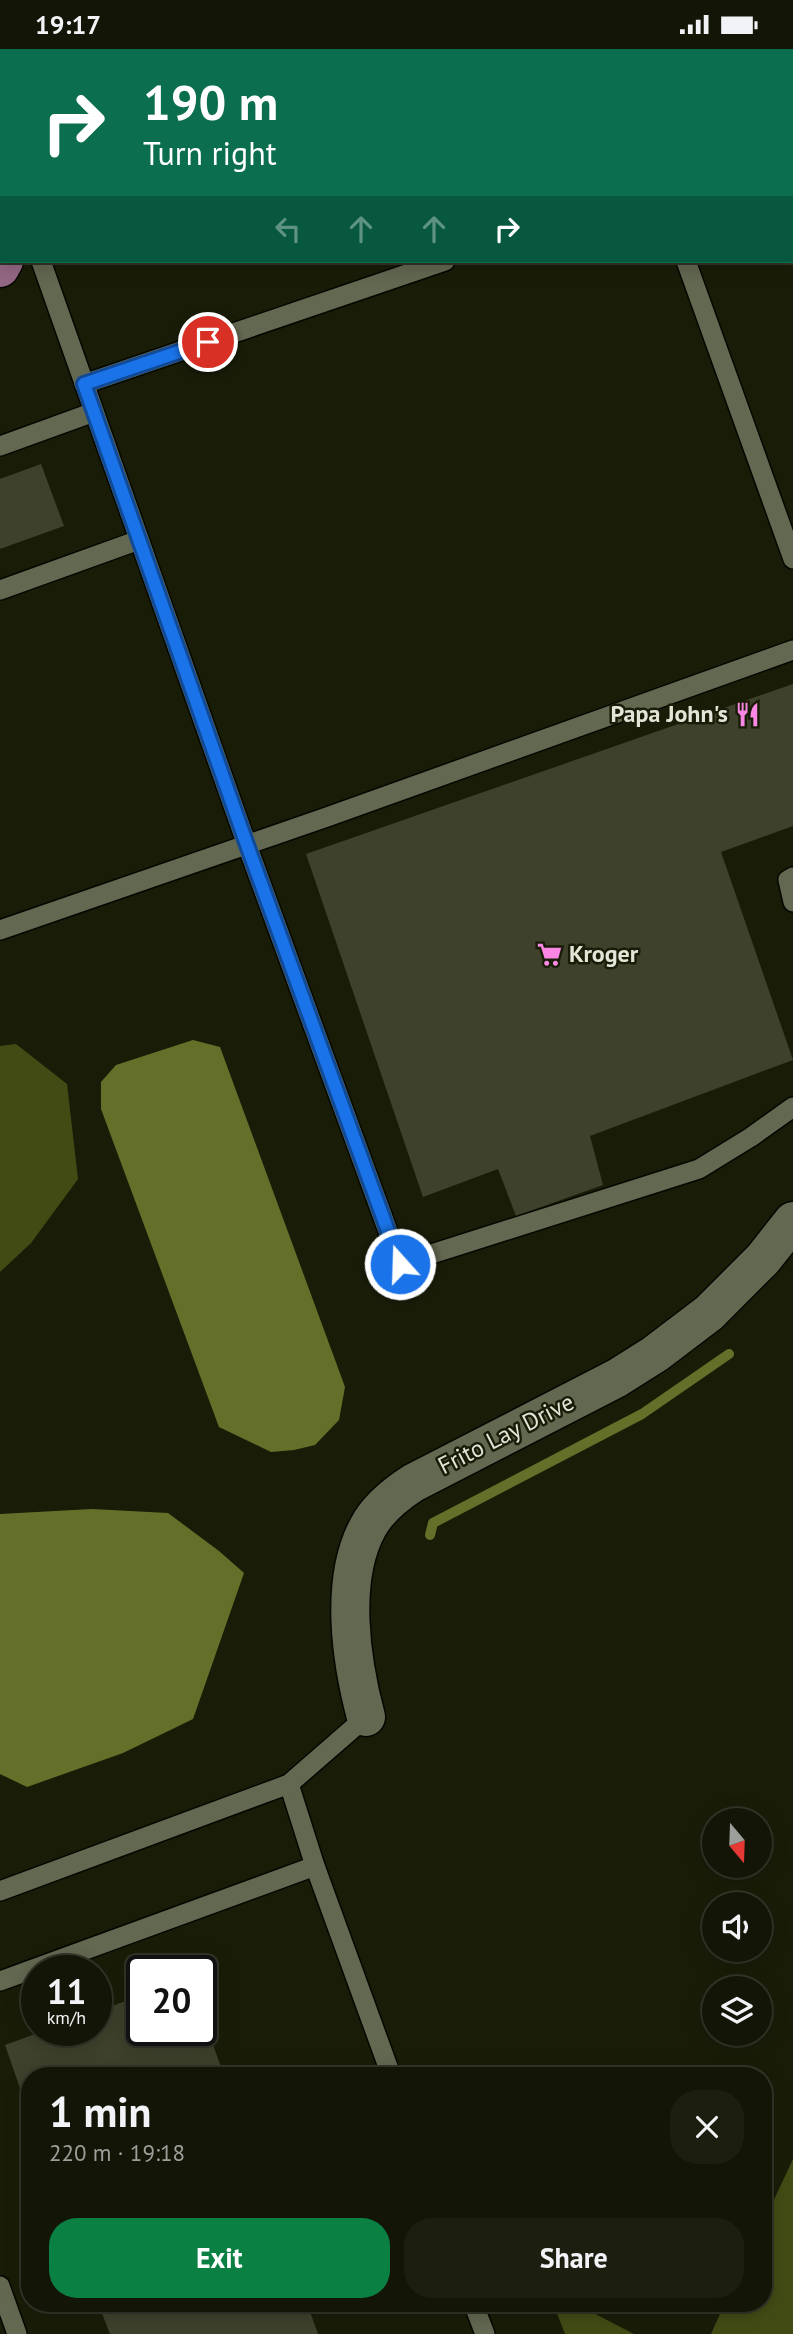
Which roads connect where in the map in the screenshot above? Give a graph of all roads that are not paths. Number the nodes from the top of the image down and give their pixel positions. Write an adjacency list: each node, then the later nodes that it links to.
1 (42, 263): 4 (lane)
2 (439, 263): 4 (lane)
3 (687, 263): 8 (lane)
4 (84, 384): 5 (lane)
5 (94, 412): 6 (lane); 7 (lane)
6 (0, 446)
7 (139, 540): 9 (lane); 11 (lane)
8 (793, 559)
9 (0, 590)
10 (793, 650): 11 (lane)
11 (247, 845): 14 (lane); 15 (lane)
12 (793, 877): 13 (lane)
13 (793, 902)
14 (0, 930)
15 (793, 1107)
16 (793, 1221): 17 (street, Frito Lay Drive)
17 (366, 1717): 18 (lane)
18 (289, 1784): 19 (lane); 20 (lane)
19 (315, 1866): 21 (lane); 22 (lane)
20 (0, 1891)
21 (0, 1981)
22 (388, 2067)
23 (0, 2285): 25 (lane)
24 (477, 2312): 26 (lane)
25 (17, 2334)
26 (485, 2334)

